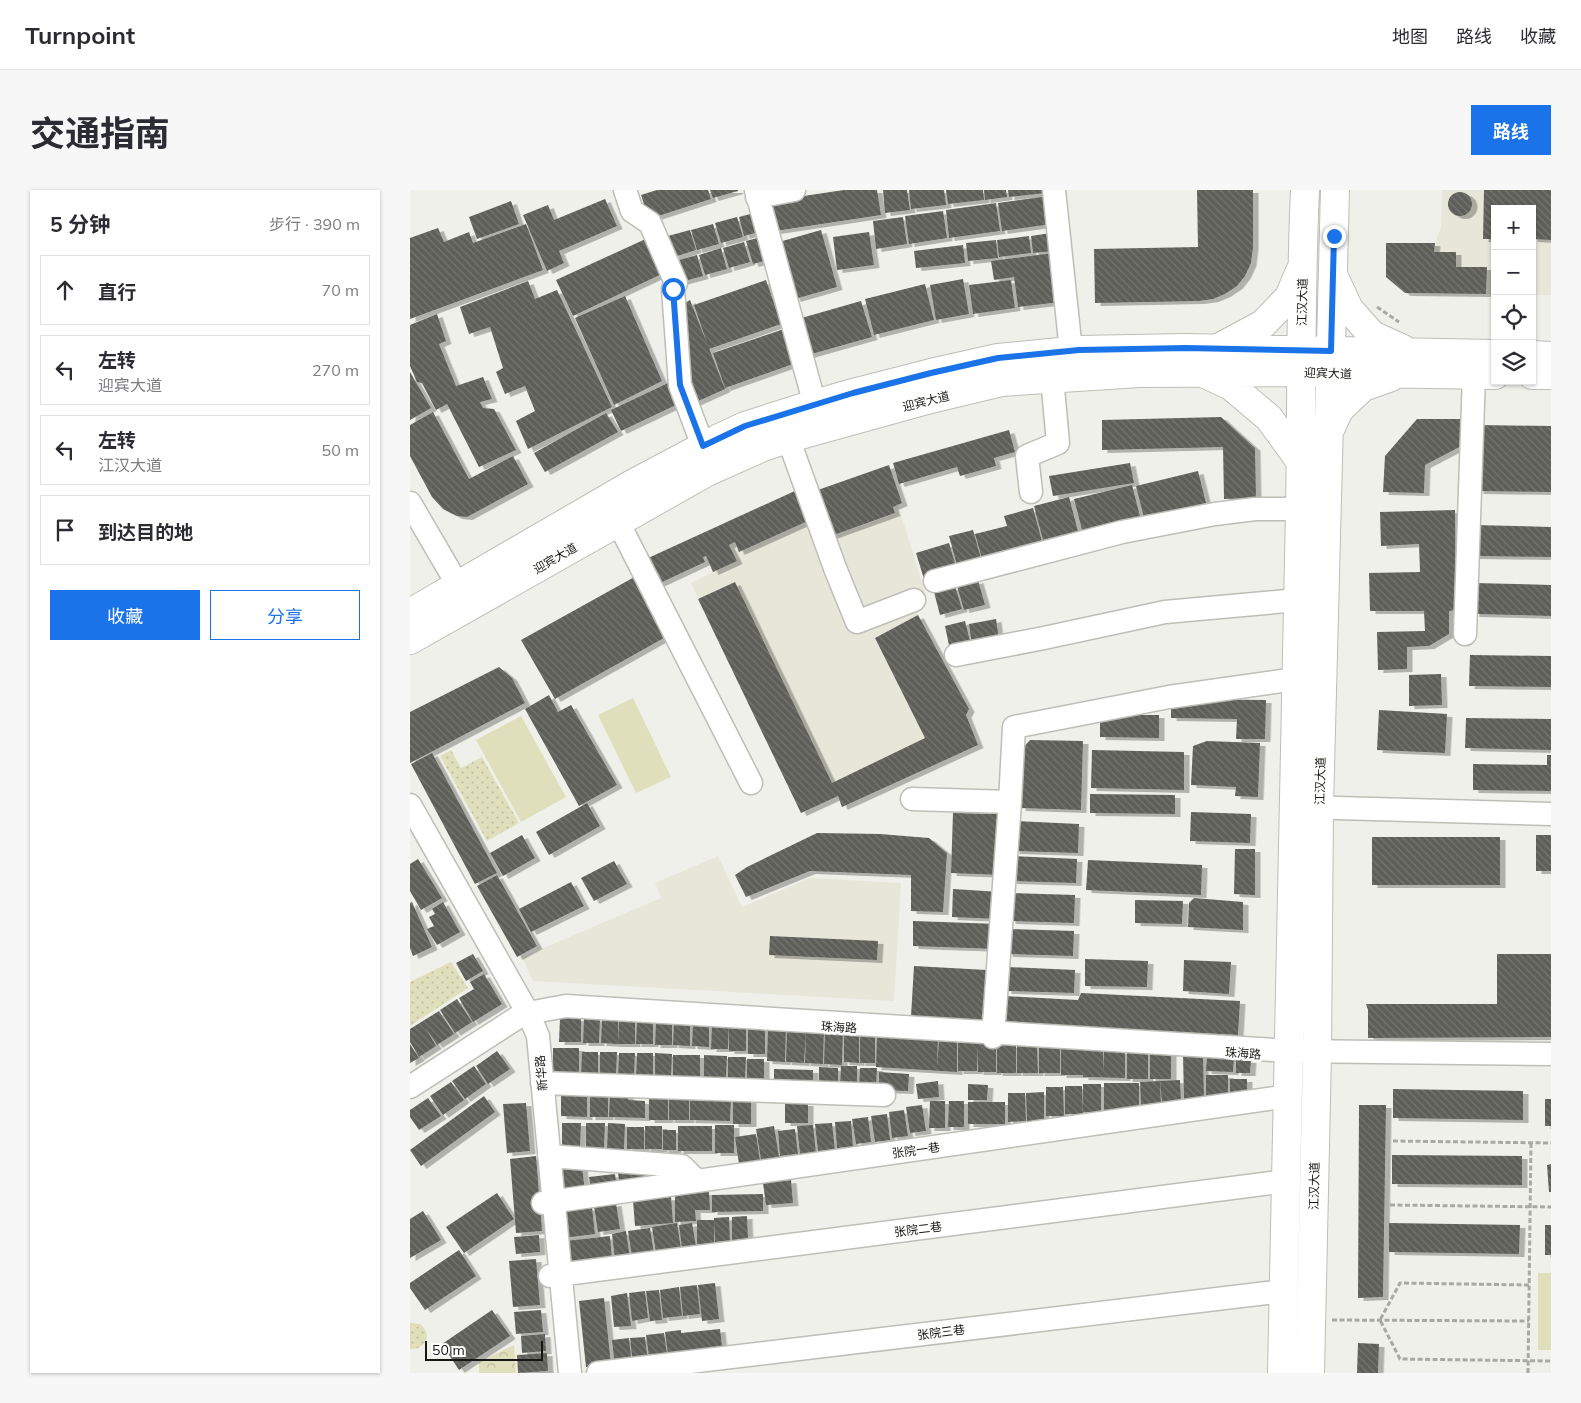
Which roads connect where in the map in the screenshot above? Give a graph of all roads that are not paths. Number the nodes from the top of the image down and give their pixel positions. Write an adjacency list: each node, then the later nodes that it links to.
1 (625, 190): 25 (street)
2 (794, 190): 6 (street)
3 (1054, 190): 10 (street)
4 (1305, 190): 7 (main road, 江汉大道)
5 (1335, 190): 8 (main road, 江汉大道)
6 (756, 194): 22 (street)
7 (1303, 265): 9 (main road); 14 (main road, 江汉大道)
8 (1333, 274): 15 (main road, 江汉大道); 16 (main road)
9 (1219, 348): 10 (main road, 迎宾大道); 14 (main road, 迎宾大道)
10 (1071, 351): 22 (main road, 迎宾大道)
11 (1491, 354): 16 (main road, 迎宾大道)
12 (1536, 355): 13 (main road)
13 (1551, 356)
14 (1301, 361): 15 (main road, 迎宾大道); 17 (main road, 迎宾大道); 26 (main road, 江汉大道)
15 (1331, 362): 16 (main road, 迎宾大道); 23 (main road, 江汉大道)
16 (1406, 363): 18 (main road, 迎宾大道); 23 (main road)
17 (1201, 372): 21 (main road, 迎宾大道); 26 (main road)
18 (1484, 375): 36 (street)
19 (1536, 375): 20 (main road)
20 (1551, 375)
21 (1052, 378): 24 (main road, 迎宾大道); 27 (street)
22 (815, 405): 25 (main road, 迎宾大道)
23 (1329, 433): 40 (main road, 江汉大道)
24 (788, 438): 30 (main road, 迎宾大道); 33 (street)
25 (703, 446): 32 (main road, 迎宾大道)
26 (1300, 461): 29 (main road, 江汉大道)
27 (1031, 492)
28 (410, 503): 32 (street)
29 (1300, 509): 31 (street); 34 (main road, 江汉大道)
30 (618, 522): 32 (main road, 迎宾大道); 41 (street)
31 (935, 582)
32 (464, 596): 35 (main road, 迎宾大道); 37 (main road, 迎宾大道)
33 (914, 600)
34 (1298, 600): 38 (street); 39 (main road, 江汉大道)
35 (410, 613)
36 (1465, 634)
37 (410, 640)
38 (956, 655)
39 (1296, 679): 40 (main road, 江汉大道); 43 (street)
40 (1307, 769): 45 (main road, 江汉大道)
41 (751, 783)
42 (912, 799): 43 (street)
43 (1010, 802): 50 (street)
44 (410, 805): 49 (street, 新华路)
45 (1306, 807): 46 (street); 48 (main road, 江汉大道)
46 (1551, 814)
47 (410, 829): 49 (street, 新华路)
48 (1306, 837): 51 (main road, 江汉大道); 52 (main road, 江汉大道)
49 (525, 1016): 50 (street, 珠海路); 54 (street, 新华路); 55 (street, 珠海路); 56 (street, 珠海路); 62 (street, 新华路)
50 (993, 1034): 52 (street, 珠海路)
51 (1317, 1051): 52 (street, 珠海路); 53 (street, 珠海路); 69 (main road, 江汉大道)
52 (1290, 1054): 58 (main road, 江汉大道)
53 (1551, 1054)
54 (542, 1083): 57 (street); 59 (street, 新华路)
55 (410, 1087)
56 (410, 1092)
57 (884, 1095)
58 (1289, 1099): 60 (street, 张院一巷); 61 (main road, 江汉大道); 62 (street, 张院一巷)
59 (549, 1156): 60 (street); 62 (street, 新华路)
60 (696, 1182): 62 (street, 张院一巷)
61 (1286, 1184): 63 (street, 张院二巷); 64 (main road, 江汉大道)
62 (549, 1205): 63 (street, 新华路)
63 (555, 1278): 65 (street, 新华路); 66 (street, 新华路)
64 (1284, 1291): 67 (street, 张院三巷); 68 (main road, 江汉大道)
65 (558, 1373)
66 (570, 1373)
67 (598, 1373)
68 (1282, 1373)
69 (1310, 1373)

